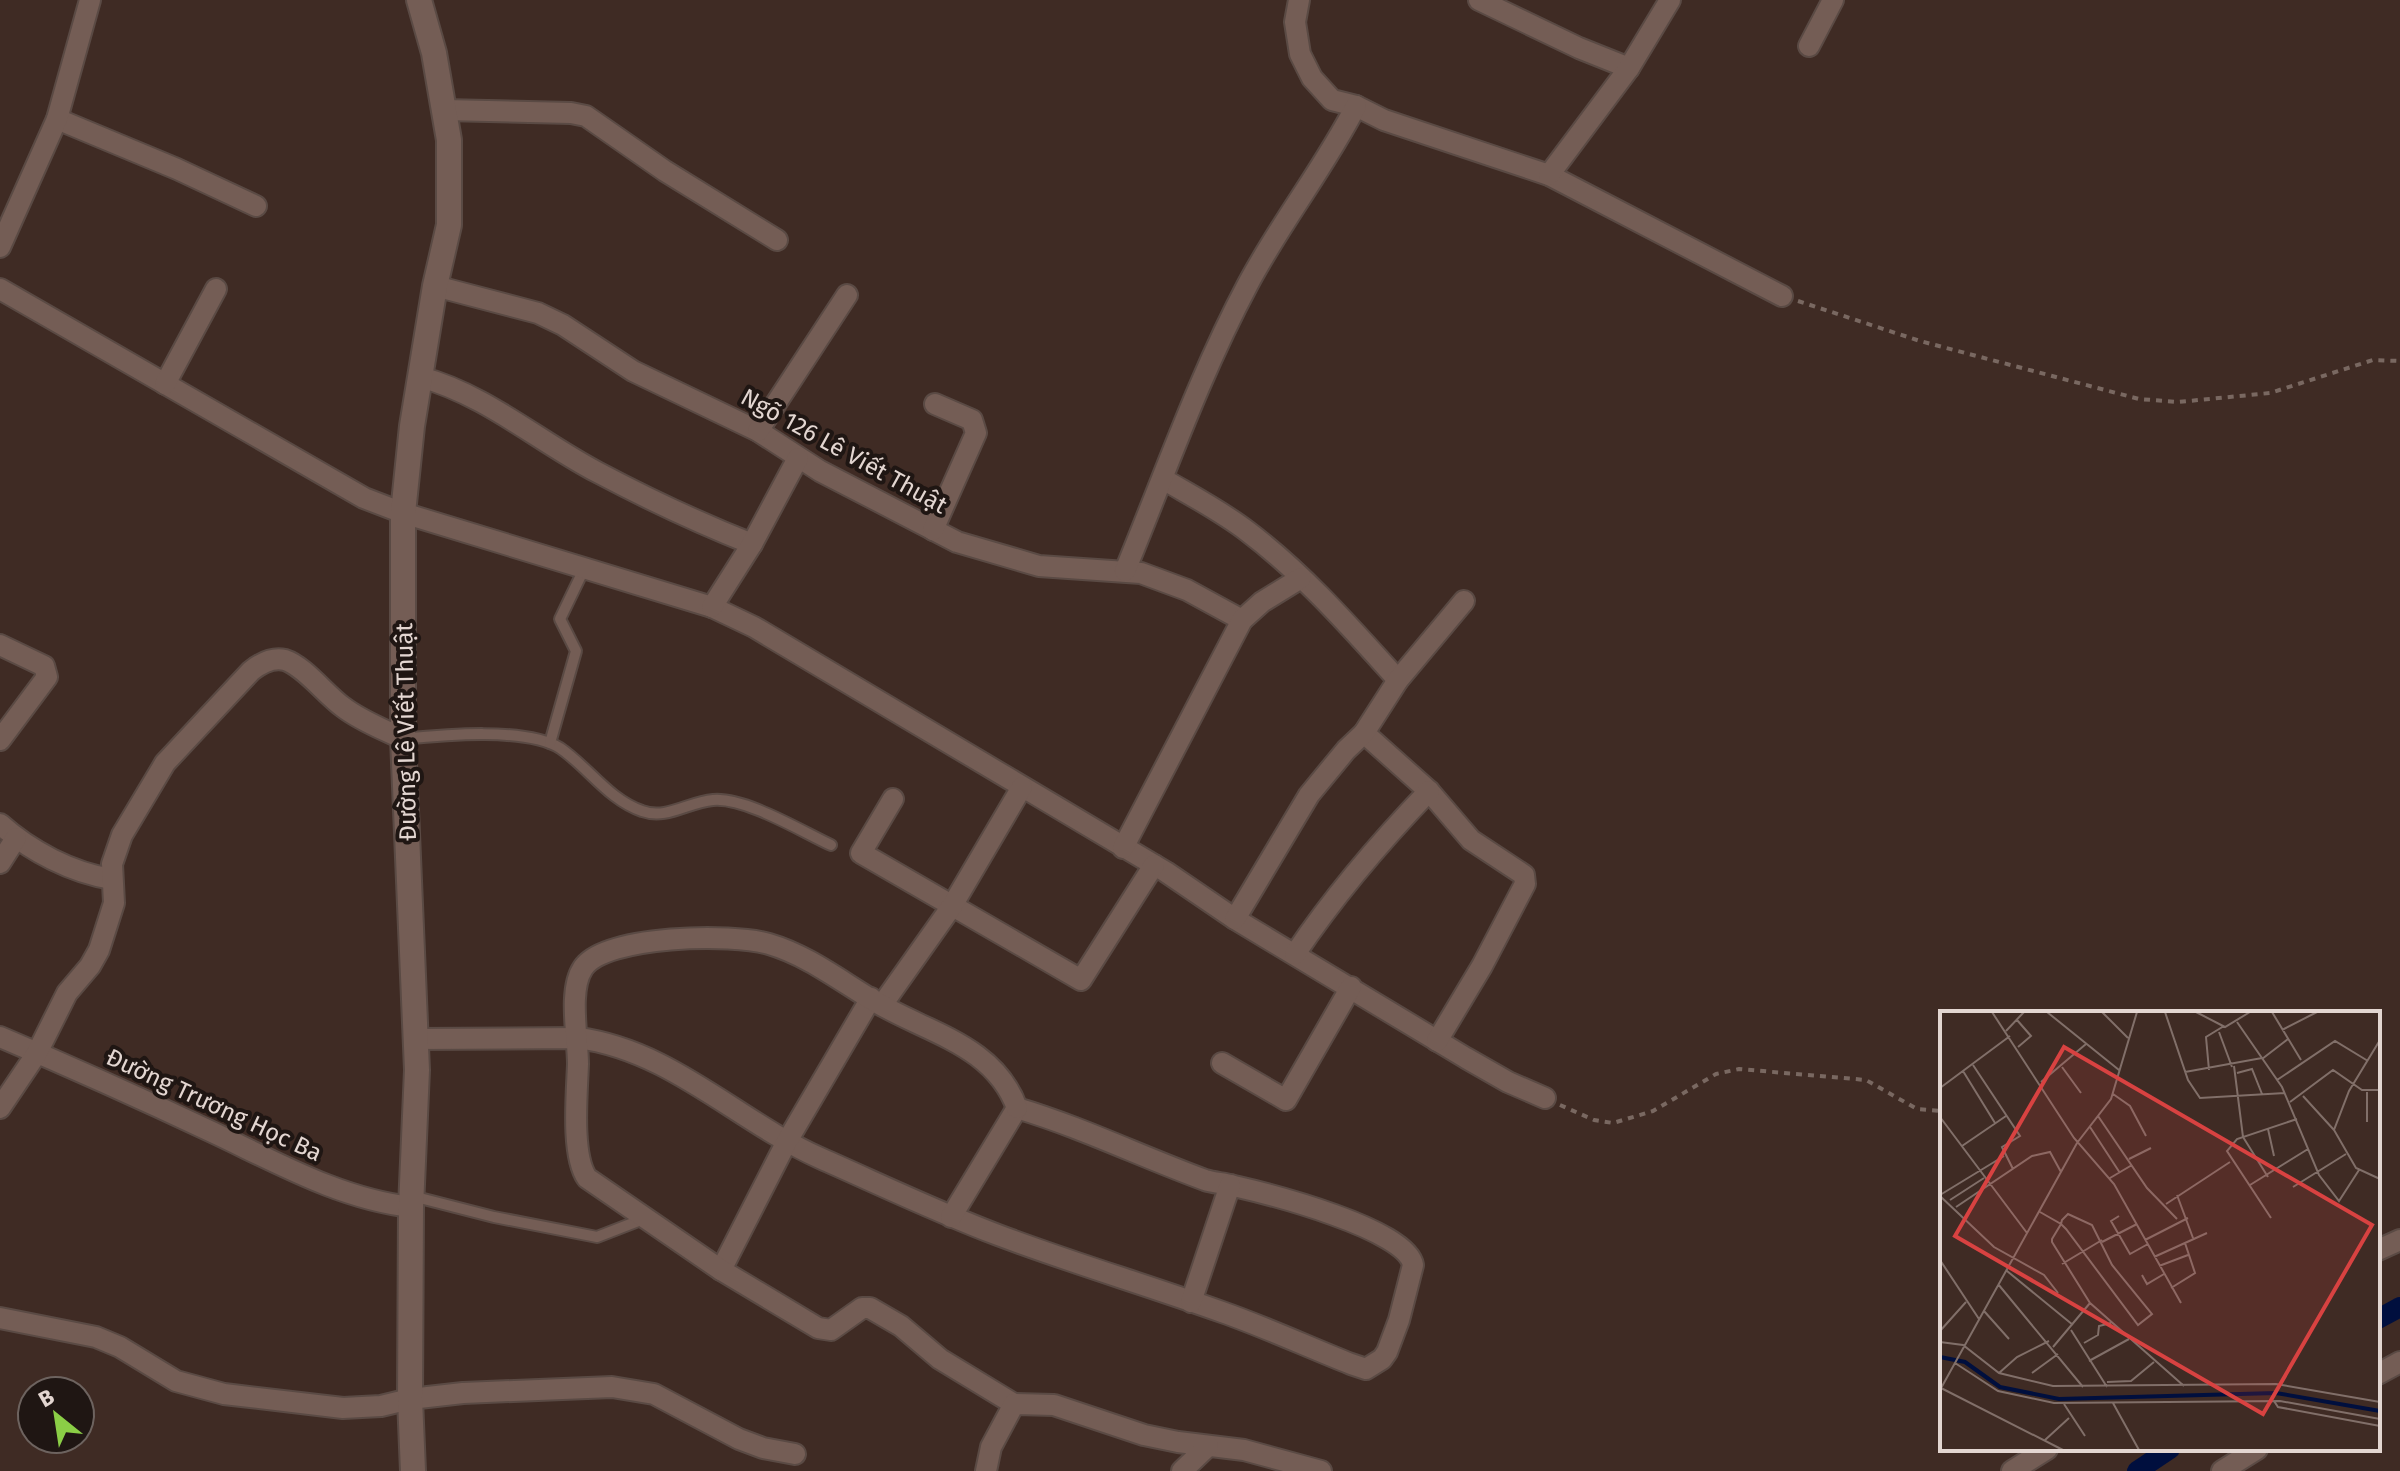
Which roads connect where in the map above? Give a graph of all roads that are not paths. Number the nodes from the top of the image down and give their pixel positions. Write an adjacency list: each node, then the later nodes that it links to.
1 (90, 0): 11 (street)
2 (419, 0): 10 (main road, Đường Lê Viết Thuật)
3 (1299, 0): 9 (street)
4 (1479, 0): 8 (street)
5 (1670, 0): 8 (street)
6 (1833, 0): 7 (street)
7 (1809, 46)
8 (1629, 68): 12 (street)
9 (1356, 106): 12 (street); 26 (street)
10 (444, 110): 14 (street); 16 (main road, Đường Lê Viết Thuật)
11 (57, 119): 13 (street); 15 (street)
12 (1549, 175): 20 (street)
13 (256, 206)
14 (777, 240)
15 (0, 247)
16 (435, 286): 21 (main road, Đường Lê Viết Thuật); 24 (street, Ngõ 126 Lê Viết Thuật)
17 (0, 289): 22 (street)
18 (216, 289): 22 (street)
19 (847, 295): 24 (street)
20 (1782, 296)
21 (420, 377): 27 (main road, Đường Lê Viết Thuật); 29 (street)
22 (165, 384): 27 (street)
23 (935, 404): 28 (street)
24 (758, 431): 25 (street, Ngõ 126 Lê Viết Thuật)
25 (798, 458): 28 (street, Ngõ 126 Lê Viết Thuật); 29 (street)
26 (1163, 479): 31 (street); 32 (street)
27 (403, 513): 30 (street); 39 (main road, Đường Lê Viết Thuật)
28 (933, 530): 31 (street, Ngõ 126 Lê Viết Thuật)
29 (752, 544): 34 (street)
30 (585, 567): 34 (street); 41 (lane)
31 (1125, 571): 35 (street, Ngõ 126 Lê Viết Thuật)
32 (1301, 578): 35 (street); 37 (street)
33 (1464, 601): 37 (street)
34 (712, 607): 42 (street)
35 (1242, 620): 48 (street)
36 (0, 645): 40 (street)
37 (1398, 680): 38 (street)
38 (1364, 733): 43 (street); 53 (street)
39 (403, 739): 41 (lane); 51 (street); 59 (main road, Đường Lê Viết Thuật)
40 (0, 740)
41 (550, 743): 47 (lane)
42 (1022, 787): 48 (street); 52 (street)
43 (1429, 791): 54 (street); 60 (street)
44 (893, 799): 52 (street)
45 (0, 824): 46 (street)
46 (16, 838): 49 (street); 51 (street)
47 (831, 845)
48 (1123, 848): 50 (street)
49 (0, 863)
50 (1154, 865): 52 (street); 53 (street)
51 (112, 879): 61 (street)
52 (952, 906): 56 (street)
53 (1235, 919): 54 (street)
54 (1295, 954): 55 (street)
55 (1351, 987): 60 (street); 62 (street)
56 (877, 1002): 58 (street); 65 (street); 66 (street)
57 (0, 1037): 61 (street, Đường Trương Học Ba)
58 (578, 1038): 59 (street); 66 (street); 70 (street)
59 (416, 1039): 68 (main road, Đường Lê Viết Thuật)
60 (1437, 1041): 63 (street)
61 (37, 1053): 64 (street); 68 (street, Đường Trương Học Ba)
62 (1222, 1063)
63 (1545, 1098)
64 (0, 1108)
65 (1017, 1108): 67 (street); 69 (street)
66 (786, 1143): 69 (street); 73 (street)
67 (1230, 1185): 74 (street); 74 (street)
68 (411, 1202): 70 (lane); 78 (main road, Đường Lê Viết Thuật)
69 (951, 1217): 74 (street)
70 (646, 1218): 73 (street)
71 (2400, 1240): 72 (street)
72 (2380, 1249)
73 (721, 1270): 79 (street)
74 (1191, 1302)
75 (0, 1318): 78 (street)
76 (2400, 1362): 77 (street)
77 (2380, 1373)
78 (410, 1399): 83 (street); 84 (main road, Đường Lê Viết Thuật)
79 (1014, 1404): 80 (street); 85 (street)
80 (1208, 1446): 86 (street); 87 (street)
81 (2044, 1451): 88 (street)
82 (2254, 1451): 89 (street)
83 (795, 1454)
84 (413, 1471)
85 (986, 1471)
86 (1182, 1471)
87 (1321, 1471)
88 (2012, 1471)
89 (2222, 1471)

